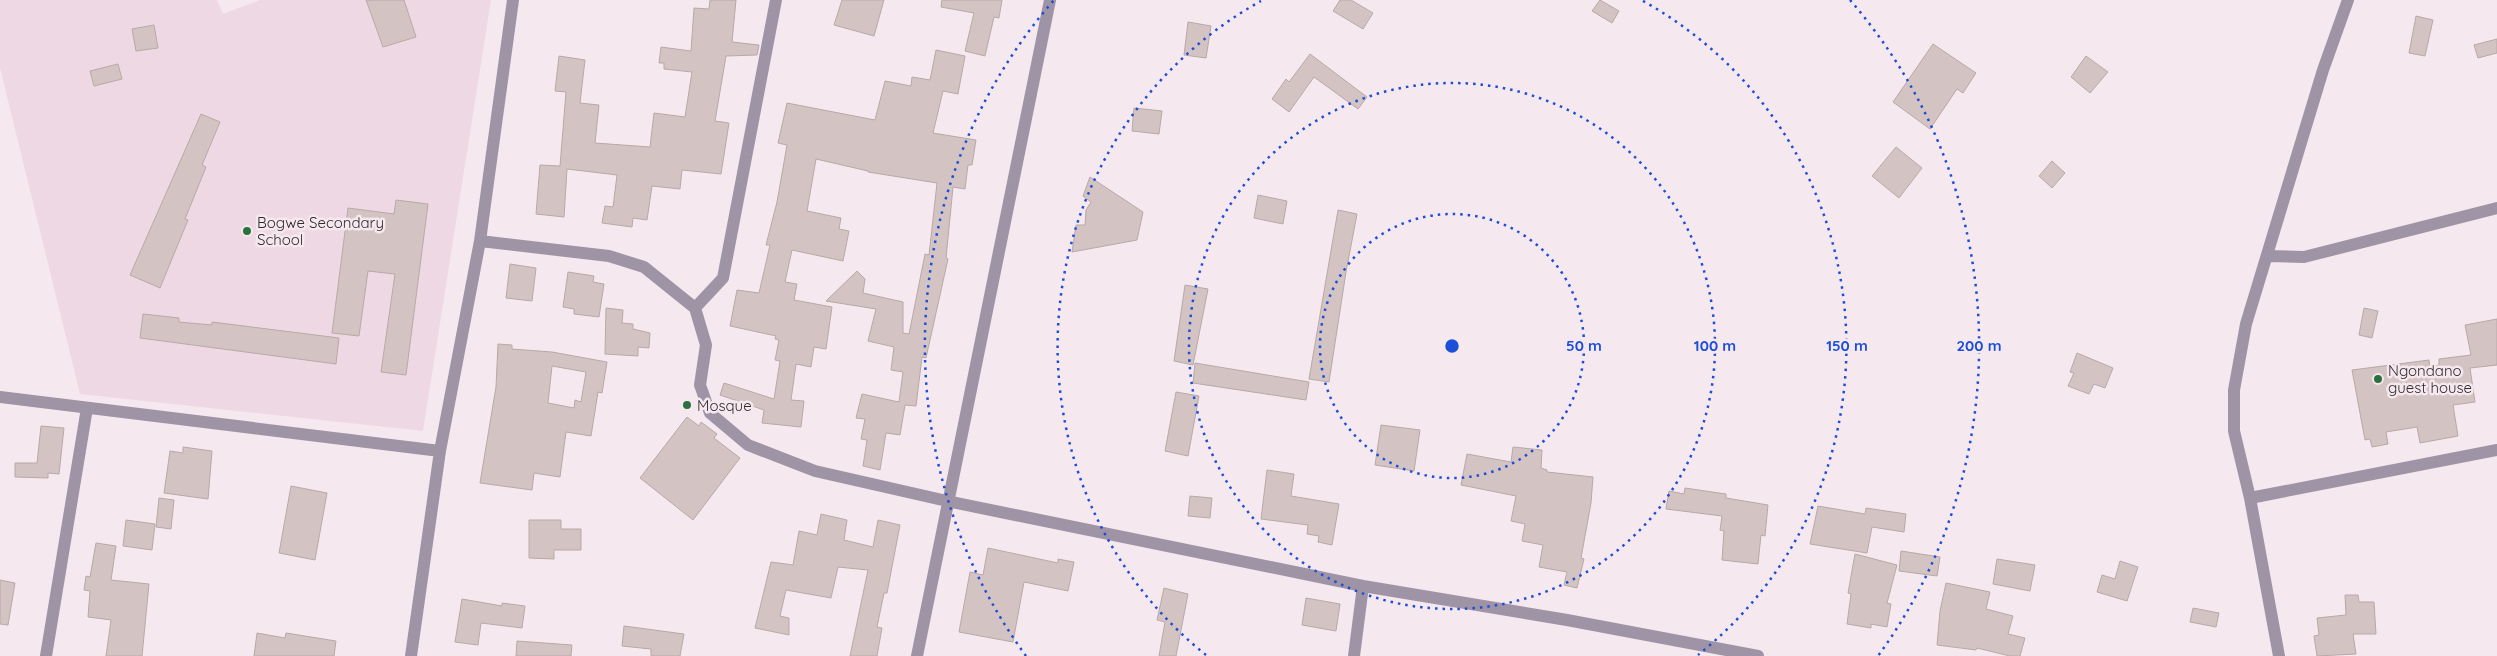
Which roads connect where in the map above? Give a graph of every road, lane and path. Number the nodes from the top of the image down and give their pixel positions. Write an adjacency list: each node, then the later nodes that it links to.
1 (513, 0): 6 (street)
2 (776, 0): 8 (street)
3 (1050, 0): 14 (street)
4 (2348, 0): 7 (street)
5 (2497, 208): 7 (street)
6 (480, 241): 8 (street); 12 (street)
7 (2267, 256): 13 (street)
8 (696, 308): 14 (street)
9 (0, 397): 10 (street)
10 (87, 408): 12 (street); 16 (street)
11 (2497, 450): 13 (street)
12 (440, 451): 17 (street)
13 (2250, 498): 21 (street)
14 (947, 501): 15 (street); 18 (street)
15 (1363, 586): 19 (street); 20 (street)
16 (46, 656)
17 (412, 656)
18 (917, 656)
19 (1354, 656)
20 (1758, 656)
21 (2279, 656)

